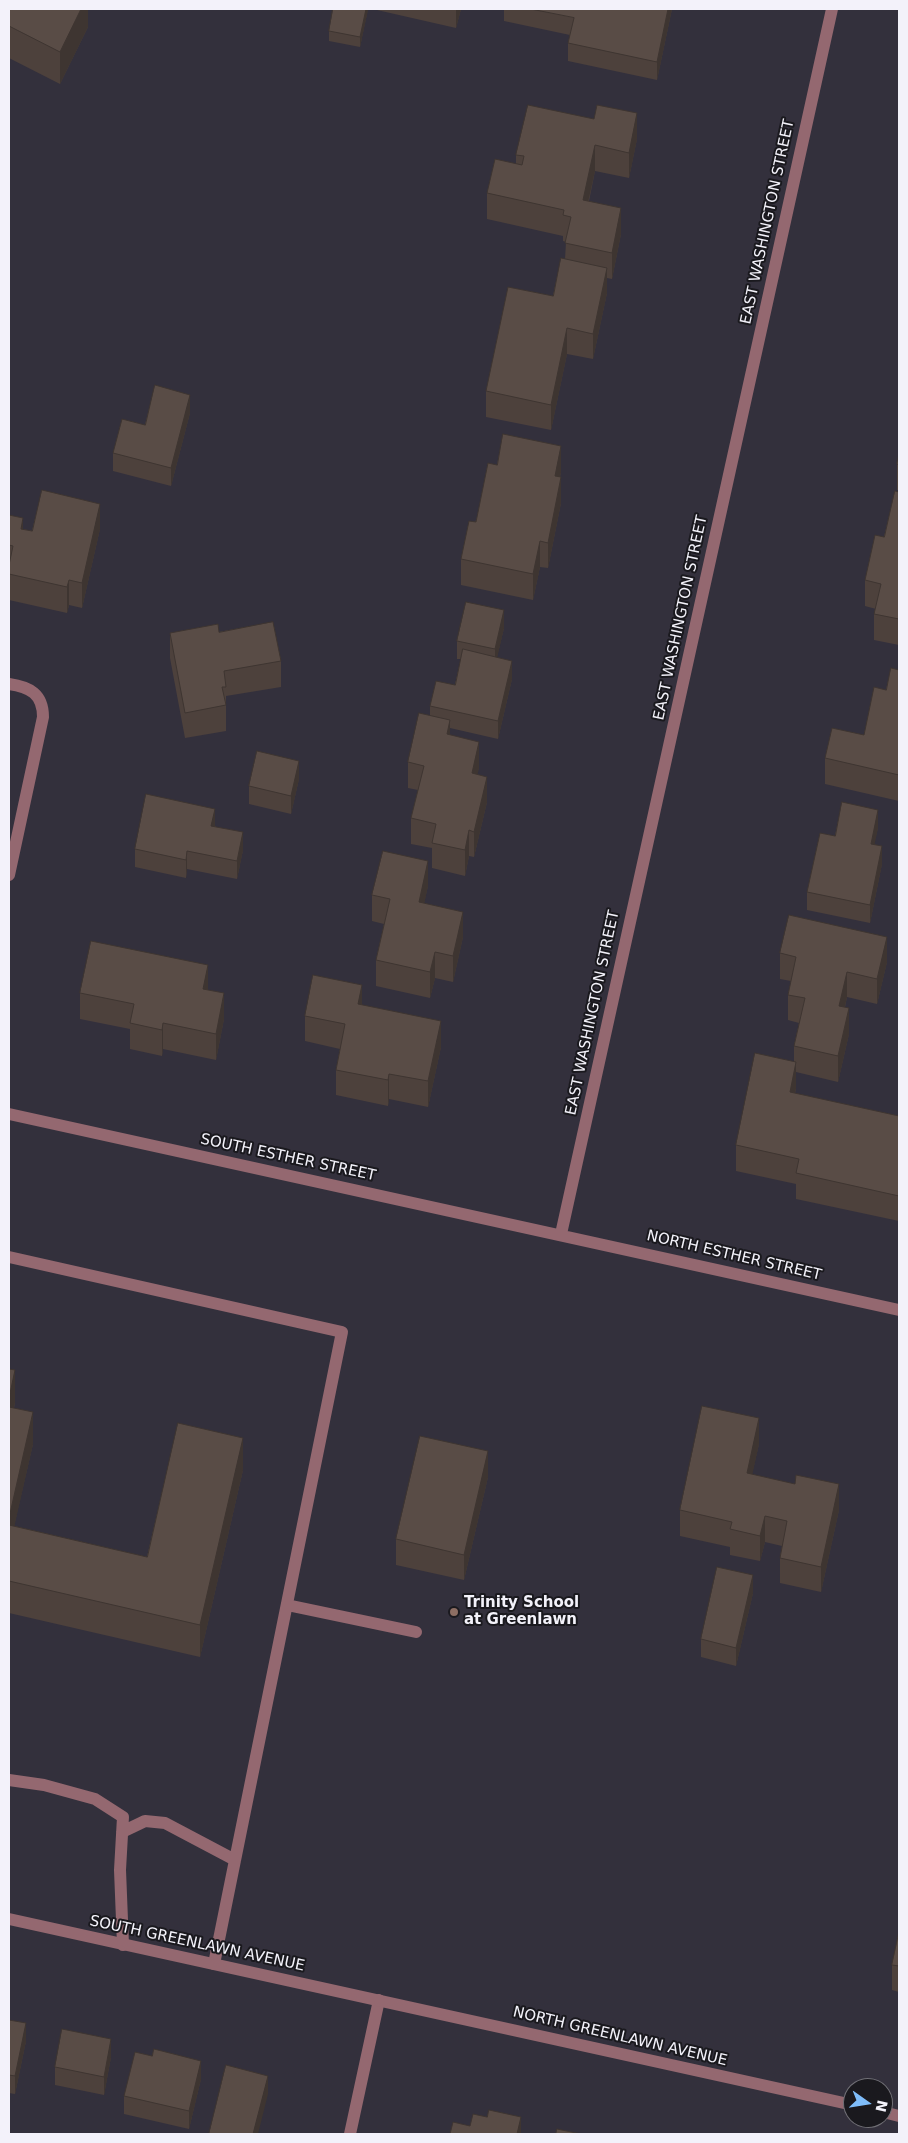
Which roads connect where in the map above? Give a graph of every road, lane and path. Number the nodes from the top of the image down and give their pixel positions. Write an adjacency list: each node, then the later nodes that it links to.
1 (832, 9): 5 (street, EAST WASHINGTON STREET)
2 (9, 684): 3 (street)
3 (9, 875)
4 (9, 1114): 5 (street, SOUTH ESTHER STREET)
5 (561, 1234): 7 (street, NORTH ESTHER STREET)
6 (9, 1257): 8 (street)
7 (899, 1310)
8 (287, 1605): 9 (street); 12 (street)
9 (416, 1632)
10 (9, 1780): 11 (street)
11 (122, 1832): 12 (street); 14 (street)
12 (235, 1860): 15 (street)
13 (9, 1920): 14 (street, SOUTH GREENLAWN AVENUE)
14 (122, 1945): 15 (street, SOUTH GREENLAWN AVENUE)
15 (214, 1964): 16 (street, SOUTH GREENLAWN AVENUE)
16 (379, 2000): 17 (street, NORTH GREENLAWN AVENUE); 18 (street)
17 (843, 2103)
18 (350, 2134)

